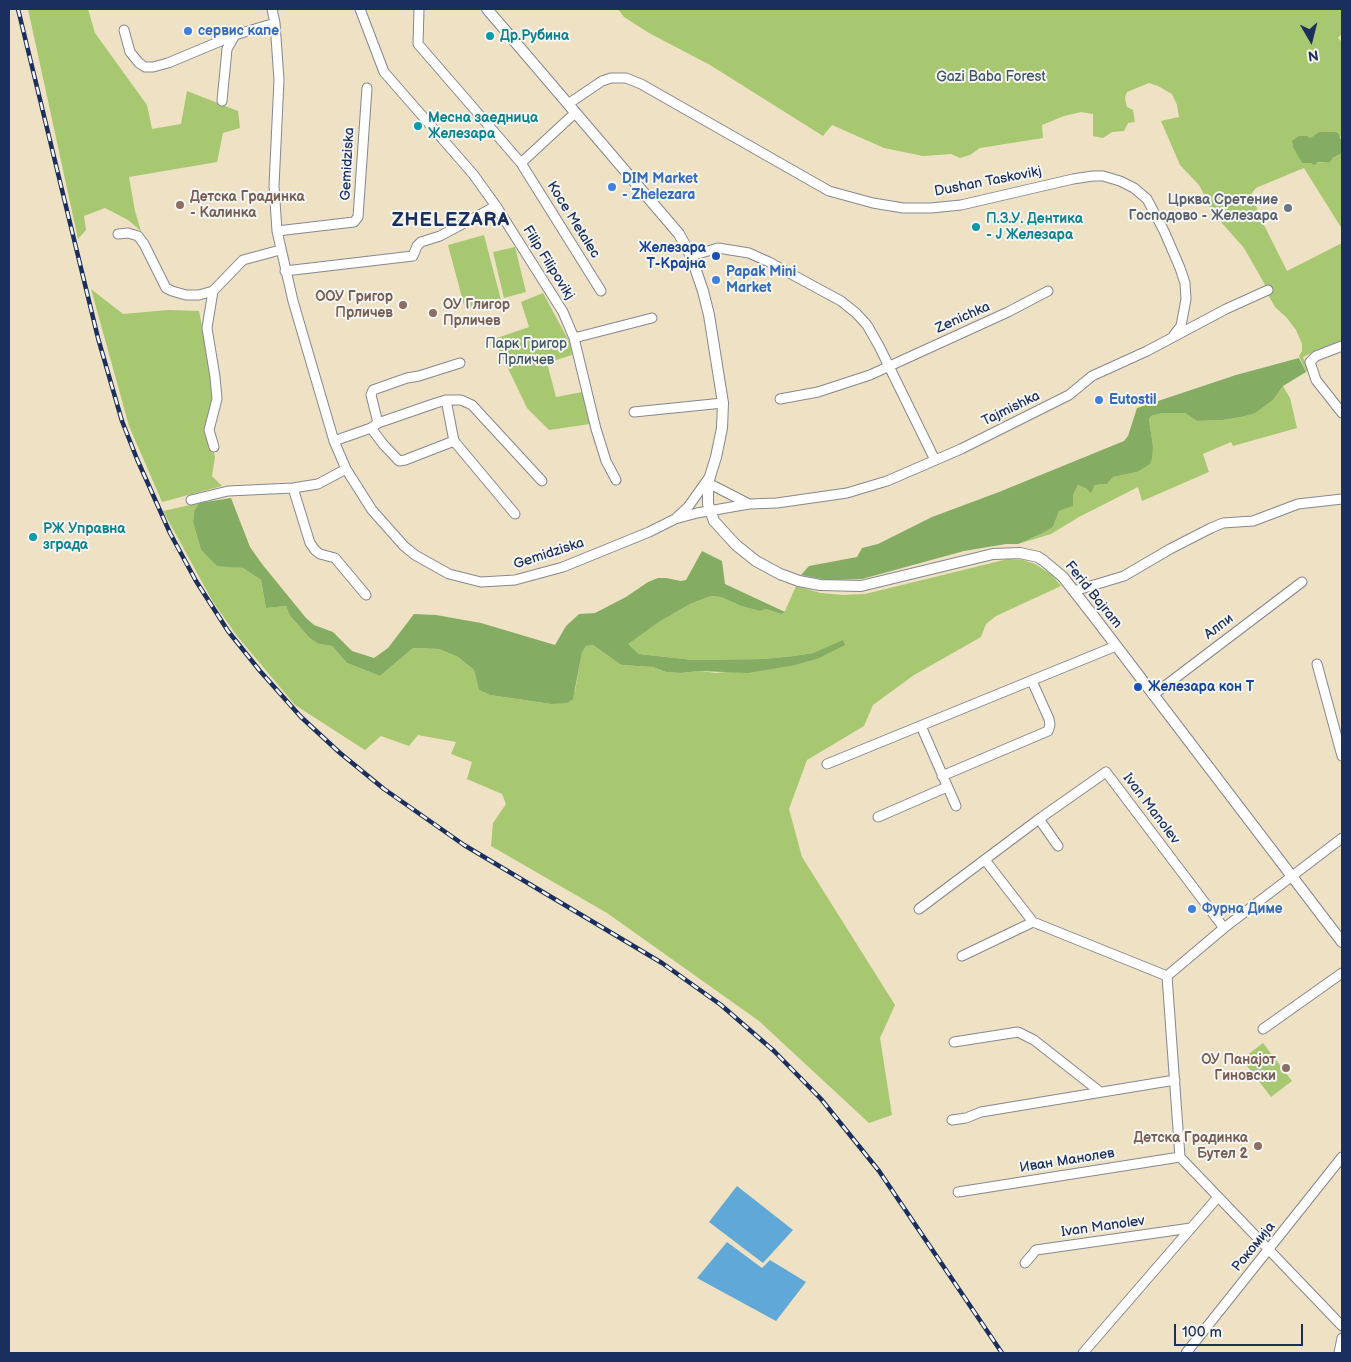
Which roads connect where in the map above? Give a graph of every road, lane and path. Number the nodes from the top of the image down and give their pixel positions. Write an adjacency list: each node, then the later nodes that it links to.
1 (272, 9): 5 (street, Gemidziska)
2 (360, 9): 13 (street, Filip Filipovikj)
3 (419, 9): 12 (street, Koce Metalec)
4 (488, 9): 10 (street)
5 (275, 23): 7 (street); 14 (street, Gemidziska)
6 (124, 30): 7 (street)
7 (235, 35): 9 (street)
8 (367, 88): 14 (street, Gemidziska)
9 (222, 101)
10 (568, 104): 11 (street); 24 (street, Dushan Taskovikj)
11 (576, 113): 12 (street); 17 (street)
12 (521, 163): 22 (street, Koce Metalec)
13 (496, 206): 18 (street); 25 (street, Filip Filipovikj)
14 (277, 231): 16 (street, Gemidziska)
15 (118, 234): 20 (street)
16 (280, 250): 18 (street, Gemidziska); 20 (street)
17 (691, 256): 28 (street); 31 (street)
18 (285, 271): 36 (street, Gemidziska)
19 (1268, 290): 24 (street, Tajmishka)
20 (213, 291): 37 (street)
21 (1048, 291): 28 (street, Zenichka)
22 (601, 292)
23 (652, 318): 25 (street)
24 (1174, 335): 38 (street, Tajmishka)
25 (574, 338): 40 (street, Filip Filipovikj)
26 (1342, 346): 33 (street)
27 (460, 363): 34 (street)
28 (888, 367): 29 (street, Zenichka); 38 (street)
29 (780, 399)
30 (446, 400): 34 (street); 35 (street); 41 (street)
31 (723, 404): 32 (street); 42 (street)
32 (634, 412)
33 (1342, 413)
34 (375, 426): 35 (street); 36 (street)
35 (454, 441): 48 (street)
36 (334, 442): 39 (street, Gemidziska)
37 (214, 447)
38 (935, 460): 46 (street, Tajmishka)
39 (346, 469): 43 (street); 49 (street, Gemidziska)
40 (616, 480)
41 (542, 481)
42 (708, 481): 46 (street, Tajmishka); 47 (street); 49 (street)
43 (293, 488): 45 (street); 52 (street)
44 (1342, 499): 51 (street)
45 (191, 500)
46 (749, 504): 47 (street, Tajmishka)
47 (710, 511): 49 (street, Gemidziska); 51 (street, Ferid Bajram)
48 (515, 514)
49 (675, 519)
50 (1302, 582): 56 (street, Алпи)
51 (1074, 591): 53 (street, Ferid Bajram)
52 (366, 595)
53 (1116, 646): 55 (street); 56 (street, Ferid Bajram)
54 (1317, 664): 58 (street)
55 (1032, 680): 57 (street); 60 (street)
56 (1153, 695): 68 (street, Ferid Bajram)
57 (921, 726): 59 (street); 60 (street)
58 (1342, 756)
59 (827, 764)
60 (942, 776): 61 (street)
61 (947, 787): 62 (street); 63 (street)
62 (956, 806)
63 (878, 817)
64 (1039, 818): 66 (street); 67 (street, Ivan Manolev); 71 (street, Ivan Manolev)
65 (1342, 838): 68 (street)
66 (1058, 846)
67 (985, 860): 69 (street, Ivan Manolev); 70 (street)
68 (1292, 877): 71 (street); 72 (street, Ferid Bajram)
69 (919, 909)
70 (1034, 922): 73 (street); 75 (street)
71 (1224, 928): 75 (street)
72 (1342, 942)
73 (962, 956)
74 (1342, 972): 76 (street)
75 (1167, 976): 78 (street)
76 (1262, 1029)
77 (954, 1042): 79 (street)
78 (1174, 1080): 79 (street); 81 (street)
79 (1099, 1091): 80 (street)
80 (952, 1120)
81 (1180, 1157): 83 (street, Иван Манолев); 84 (street)
82 (1342, 1157): 86 (street, Рокомија)
83 (958, 1192)
84 (1218, 1197): 85 (street); 86 (street)
85 (1191, 1228): 87 (street, Ivan Manolev); 90 (street)
86 (1269, 1250): 88 (street); 91 (street, Рокомија)
87 (1025, 1263)
88 (1342, 1326)
89 (1342, 1338): 92 (street)
90 (1084, 1353)
91 (1186, 1353)
92 (1339, 1353)

